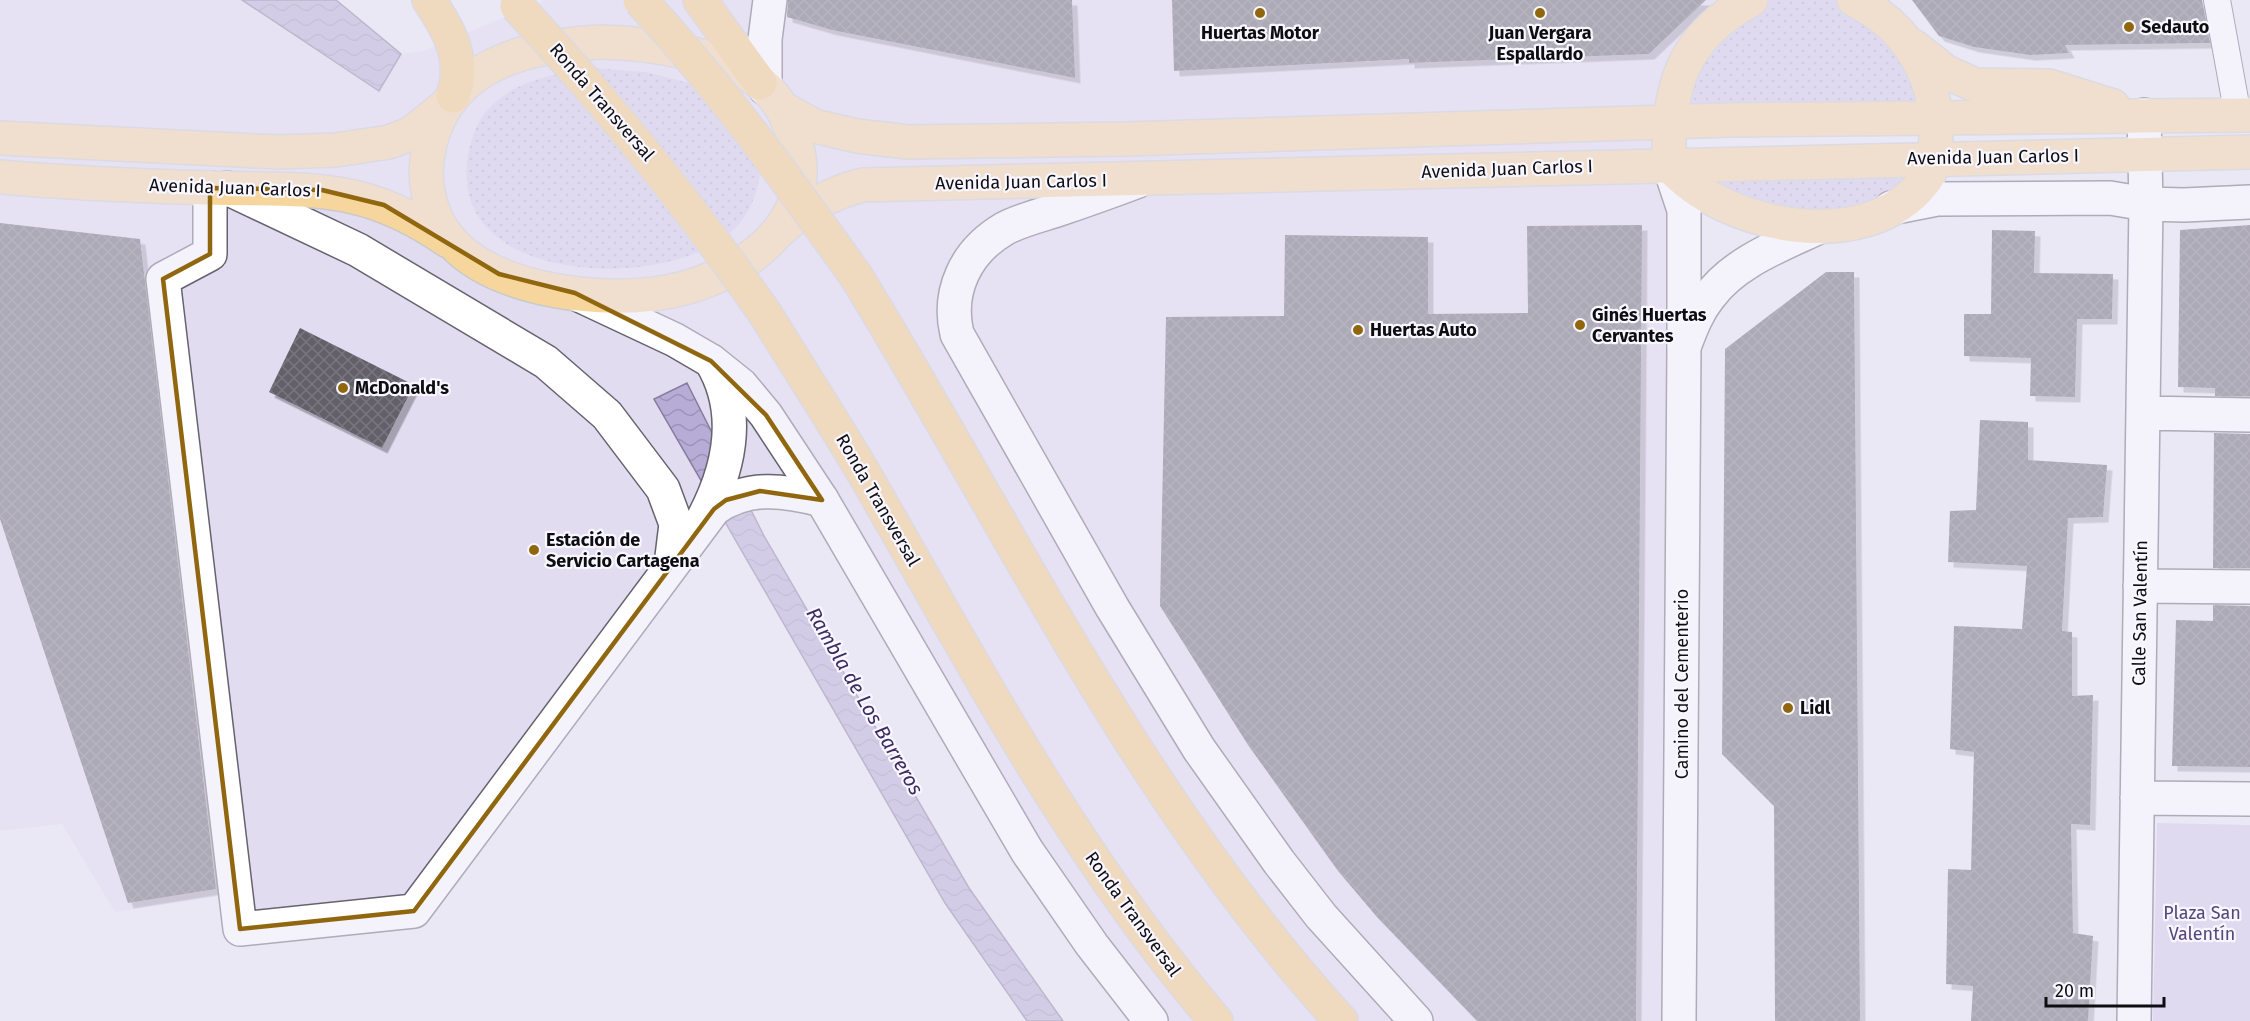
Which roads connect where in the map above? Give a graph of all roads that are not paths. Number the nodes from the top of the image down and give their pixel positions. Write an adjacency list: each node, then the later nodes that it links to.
1 (429, 0): 11 (highway)
2 (640, 0): 44 (highway, bridge)
3 (700, 0): 10 (highway)
4 (770, 0): 10 (street)
5 (1750, 0): 15 (main road)
6 (1854, 0): 9 (main road)
7 (2217, 0): 14 (street)
8 (515, 3): 43 (highway, Ronda Transversal, bridge)
9 (1891, 18): 12 (main road); 13 (main road)
10 (769, 93): 11 (main road, Avenida Juan Carlos I); 15 (main road); 28 (main road)
11 (449, 101): 16 (main road, Avenida Juan Carlos I); 29 (main road)
12 (2144, 115): 13 (main road); 14 (main road); 18 (street, Calle San Valentín)
13 (1937, 116): 15 (main road); 19 (main road)
14 (2244, 116)
15 (1668, 122): 20 (main road)
16 (0, 138)
17 (2250, 152): 18 (main road, Avenida Juan Carlos I)
18 (2144, 154): 19 (main road, Avenida Juan Carlos I); 25 (street, Calle San Valentín)
19 (1935, 158): 20 (main road, Avenida Juan Carlos I); 26 (main road)
20 (1669, 165): 22 (main road, Avenida Juan Carlos I); 27 (main road); 31 (street, Camino del Cementerio)
21 (0, 177): 23 (main road, Avenida Juan Carlos I)
22 (1146, 178): 28 (main road, Avenida Juan Carlos I); 45 (street)
23 (218, 188): 29 (main road, Avenida Juan Carlos I); 37 (street); 37 (street)
24 (2250, 202): 25 (street)
25 (2146, 204): 26 (street); 33 (street, Calle San Valentín)
26 (1891, 208): 27 (main road)
27 (1819, 227): 31 (street, Camino del Cementerio)
28 (778, 232): 30 (main road, Avenida Juan Carlos I)
29 (458, 247): 30 (main road, Avenida Juan Carlos I)
30 (575, 293): 32 (street)
31 (1684, 347): 46 (street, Camino del Cementerio)
32 (711, 361): 35 (street); 36 (street)
33 (2143, 413): 34 (street); 38 (street, Calle San Valentín)
34 (2250, 416)
35 (822, 500): 36 (street); 42 (street)
36 (709, 511): 37 (street)
37 (670, 565)
38 (2140, 586): 39 (street); 40 (street, Calle San Valentín)
39 (2250, 587)
40 (2137, 798): 41 (street); 47 (street, Calle San Valentín)
41 (2250, 799)
42 (1151, 1021)
43 (1216, 1021)
44 (1341, 1021)
45 (1416, 1021)
46 (1679, 1021)
47 (2134, 1021)

